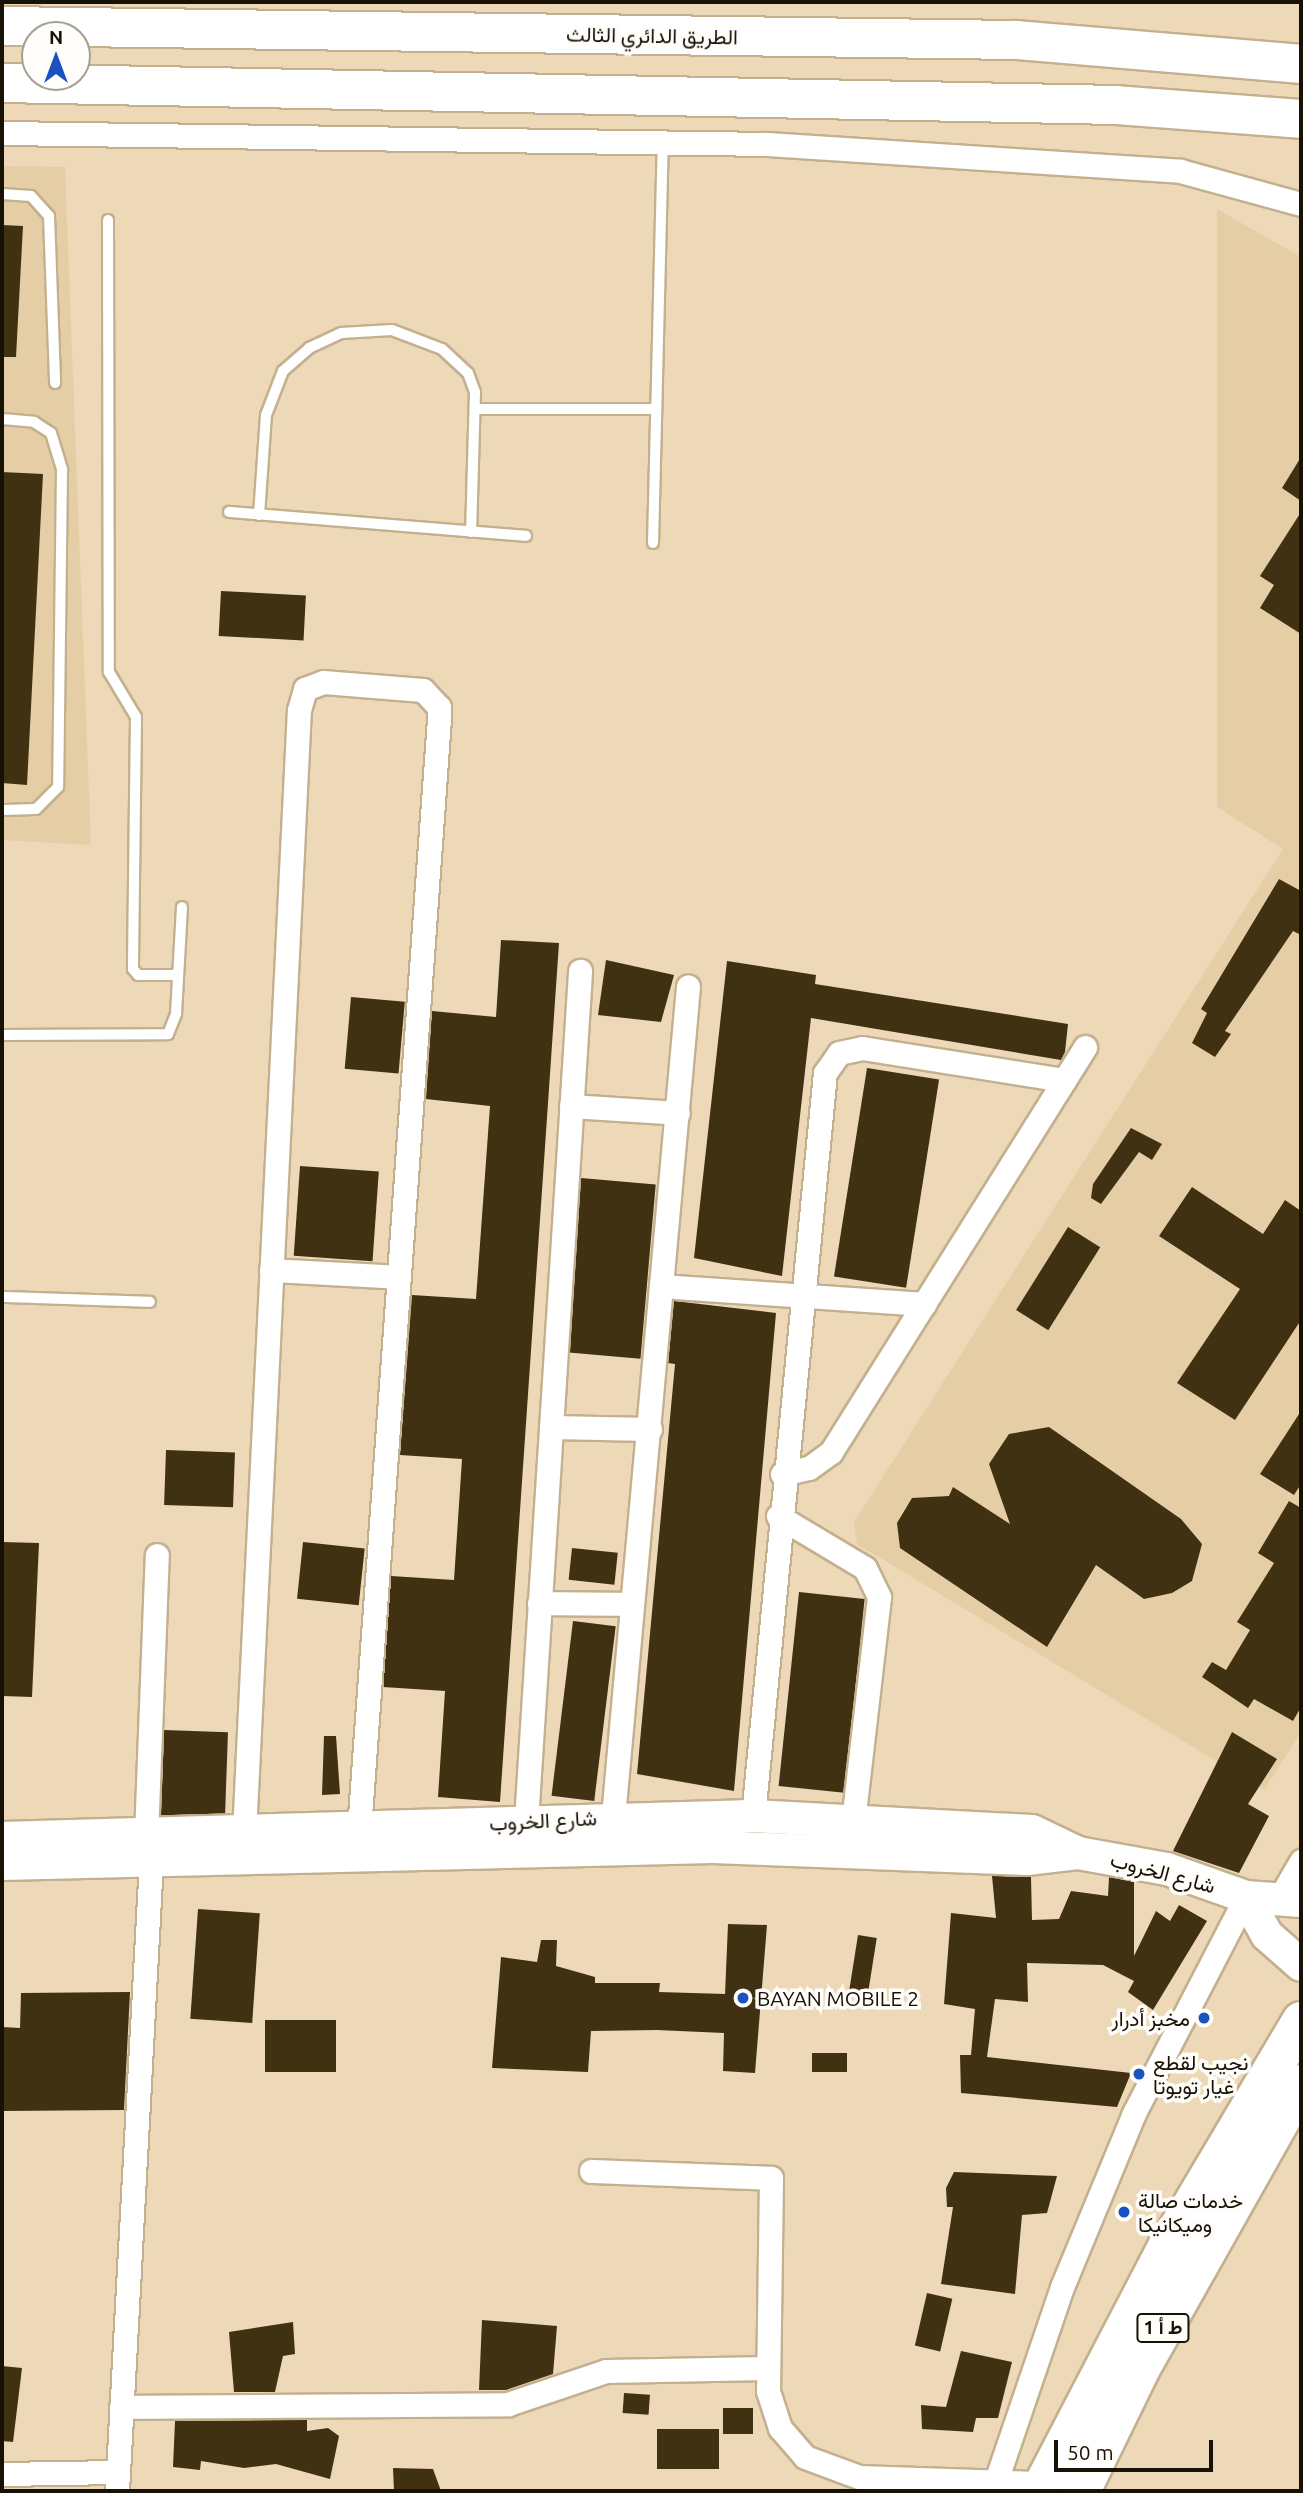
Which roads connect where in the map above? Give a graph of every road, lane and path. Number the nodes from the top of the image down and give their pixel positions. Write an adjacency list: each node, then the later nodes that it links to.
1 (2, 26): 2 (highway, الطريق الدائري الثالث)
2 (1301, 64)
3 (2, 83): 4 (highway)
4 (1301, 119)
5 (2, 133): 6 (street)
6 (663, 142): 8 (street); 12 (lane)
7 (2, 194): 10 (lane)
8 (1301, 204)
9 (108, 220): 22 (lane)
10 (55, 383)
11 (478, 409): 12 (lane); 15 (lane); 16 (lane)
12 (656, 409): 18 (lane)
13 (2, 419): 19 (lane)
14 (229, 512): 15 (lane)
15 (259, 515): 16 (lane)
16 (471, 532): 17 (lane)
17 (526, 536)
18 (653, 543)
19 (2, 810)
20 (181, 907): 22 (lane)
21 (580, 971): 27 (street)
22 (178, 975): 24 (lane)
23 (688, 986): 28 (street)
24 (2, 1035)
25 (1085, 1047): 26 (street)
26 (1064, 1080): 32 (street); 35 (street)
27 (571, 1106): 28 (street); 36 (street)
28 (678, 1113): 31 (street)
29 (271, 1270): 30 (street); 30 (street); 49 (street)
30 (399, 1277): 47 (street)
31 (661, 1286): 32 (street); 37 (street)
32 (801, 1295): 35 (street); 38 (street)
33 (2, 1297): 34 (lane)
34 (150, 1302)
35 (924, 1304): 38 (street)
36 (551, 1427): 37 (street); 41 (street)
37 (650, 1429): 42 (street)
38 (782, 1475): 39 (street)
39 (778, 1516): 43 (street); 46 (street)
40 (157, 1555): 51 (street)
41 (539, 1602): 42 (street); 45 (street)
42 (632, 1604): 44 (street)
43 (753, 1816): 46 (main road, شارع الخروب); 48 (main road, شارع الخروب)
44 (613, 1817): 45 (main road, شارع الخروب); 48 (main road, شارع الخروب)
45 (526, 1821): 47 (main road, شارع الخروب)
46 (853, 1822): 52 (main road, شارع الخروب)
47 (359, 1830): 49 (main road, شارع الخروب)
48 (714, 1832): 51 (main road, شارع الخروب); 52 (main road, شارع الخروب)
49 (244, 1833): 51 (main road, شارع الخروب)
50 (2, 1838): 51 (main road, شارع الخروب)
51 (148, 1849): 54 (main road, شارع الخروب); 64 (street)
52 (1078, 1853): 55 (main road, شارع الخروب)
53 (1301, 1861): 56 (street)
54 (2, 1864)
55 (1246, 1897): 56 (main road, شارع الخروب); 57 (main road); 66 (street)
56 (1290, 1899)
57 (1301, 1965)
58 (1301, 2021): 68 (highway, ط أ 1)
59 (1301, 2084): 61 (highway, ط أ 1)
60 (1301, 2121): 61 (highway)
61 (1251, 2168): 69 (highway, ط أ 1)
62 (591, 2171): 63 (street)
63 (767, 2368): 64 (street); 66 (street)
64 (121, 2407): 67 (street)
65 (2, 2474): 67 (street)
66 (997, 2478): 68 (street)
67 (117, 2481)
68 (1042, 2487)
69 (1081, 2491)

